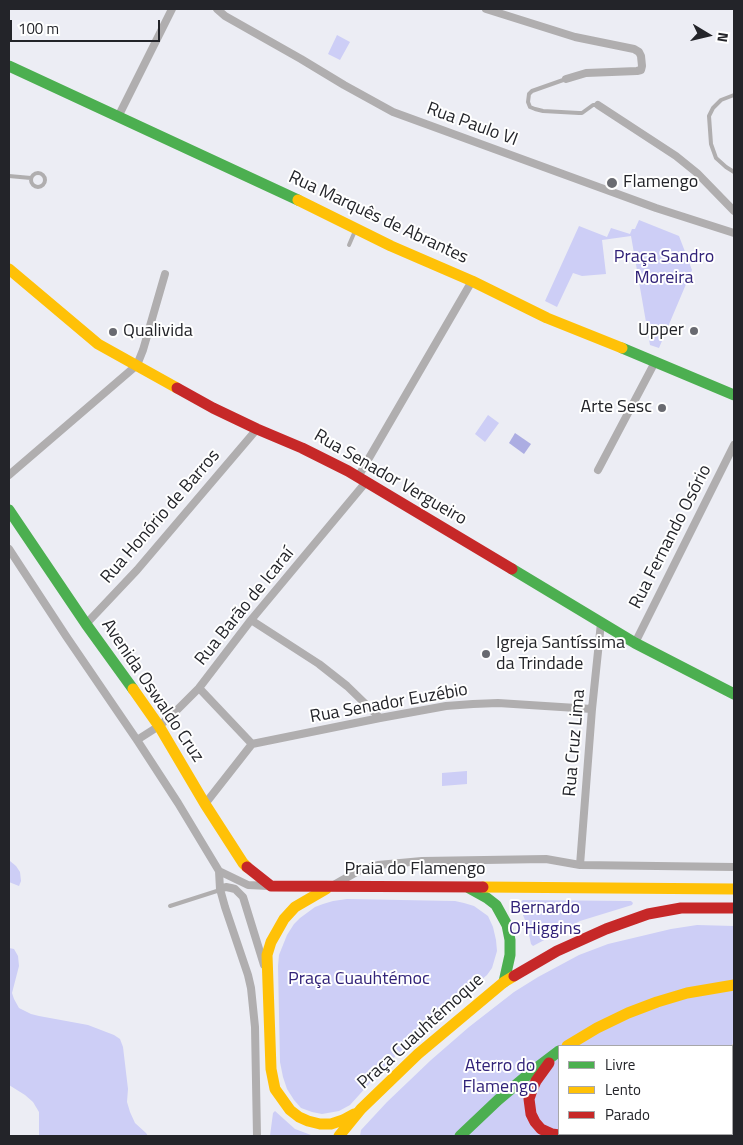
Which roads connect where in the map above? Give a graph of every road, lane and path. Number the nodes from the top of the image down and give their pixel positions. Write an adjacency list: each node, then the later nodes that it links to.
1 (172, 9): 8 (street)
2 (218, 9): 14 (street, Rua Paulo VI)
3 (486, 9): 5 (street)
4 (9, 66): 8 (main road, Rua Marquês de Abrantes)
5 (566, 79): 7 (lane)
6 (734, 95): 9 (lane)
7 (598, 106): 12 (street)
8 (118, 117): 13 (main road, Rua Marquês de Abrantes)
9 (734, 172)
10 (9, 176): 11 (lane)
11 (31, 178)
12 (734, 211)
13 (356, 228): 15 (lane); 18 (main road, Rua Marquês de Abrantes)
14 (734, 233)
15 (349, 245)
16 (9, 269): 20 (main road, Rua Senador Vergueiro)
17 (165, 274): 20 (street)
18 (472, 281): 19 (main road, Rua Marquês de Abrantes); 26 (street, Rua Barão de Icaraí)
19 (655, 362): 21 (main road, Rua Marquês de Abrantes); 24 (street)
20 (137, 365): 22 (main road, Rua Senador Vergueiro); 25 (street)
21 (734, 396)
22 (257, 429): 26 (main road, Rua Senador Vergueiro); 31 (street, Rua Honório de Barros)
23 (734, 445): 32 (street, Rua Fernando Osório)
24 (598, 470)
25 (9, 475)
26 (362, 479): 29 (street, Rua Barão de Icaraí); 30 (main road, Rua Senador Vergueiro)
27 (9, 510): 31 (main road, Avenida Oswaldo Cruz)
28 (9, 549): 38 (street)
29 (251, 620): 33 (street, Rua Barão de Icaraí); 36 (street)
30 (601, 623): 32 (main road, Rua Senador Vergueiro); 35 (street, Rua Cruz Lima)
31 (86, 624): 37 (main road, Avenida Oswaldo Cruz)
32 (635, 643): 34 (main road, Rua Senador Vergueiro)
33 (199, 688): 37 (street, Rua Barão de Icaraí); 39 (street)
34 (734, 694)
35 (592, 708): 36 (street, Rua Senador Euzébio); 41 (street, Rua Cruz Lima)
36 (380, 718): 39 (street, Rua Senador Euzébio)
37 (159, 726): 38 (street, Rua Barão de Icaraí); 40 (main road, Avenida Oswaldo Cruz)
38 (137, 740): 43 (street)
39 (252, 744): 40 (street)
40 (205, 804): 44 (main road, Avenida Oswaldo Cruz)
41 (580, 865): 42 (street, Praia do Flamengo); 46 (street, Praia do Flamengo)
42 (734, 867)
43 (219, 871): 44 (street); 47 (street)
44 (271, 886): 46 (main road)
45 (467, 886): 46 (main road, Praia do Flamengo); 48 (main road, Praia do Flamengo); 52 (main road)
46 (328, 887): 51 (main road)
47 (220, 889): 49 (lane); 51 (street); 59 (street)
48 (734, 889)
49 (170, 906)
50 (734, 908): 52 (main road)
51 (266, 975): 57 (main road)
52 (504, 982): 57 (main road, Praça Cuauhtémoque)
53 (734, 985): 54 (main road)
54 (569, 1045)
55 (558, 1052): 61 (main road)
56 (558, 1054): 58 (main road)
57 (361, 1109): 60 (main road)
58 (558, 1135)
59 (258, 1136)
60 (339, 1136)
61 (460, 1136)

